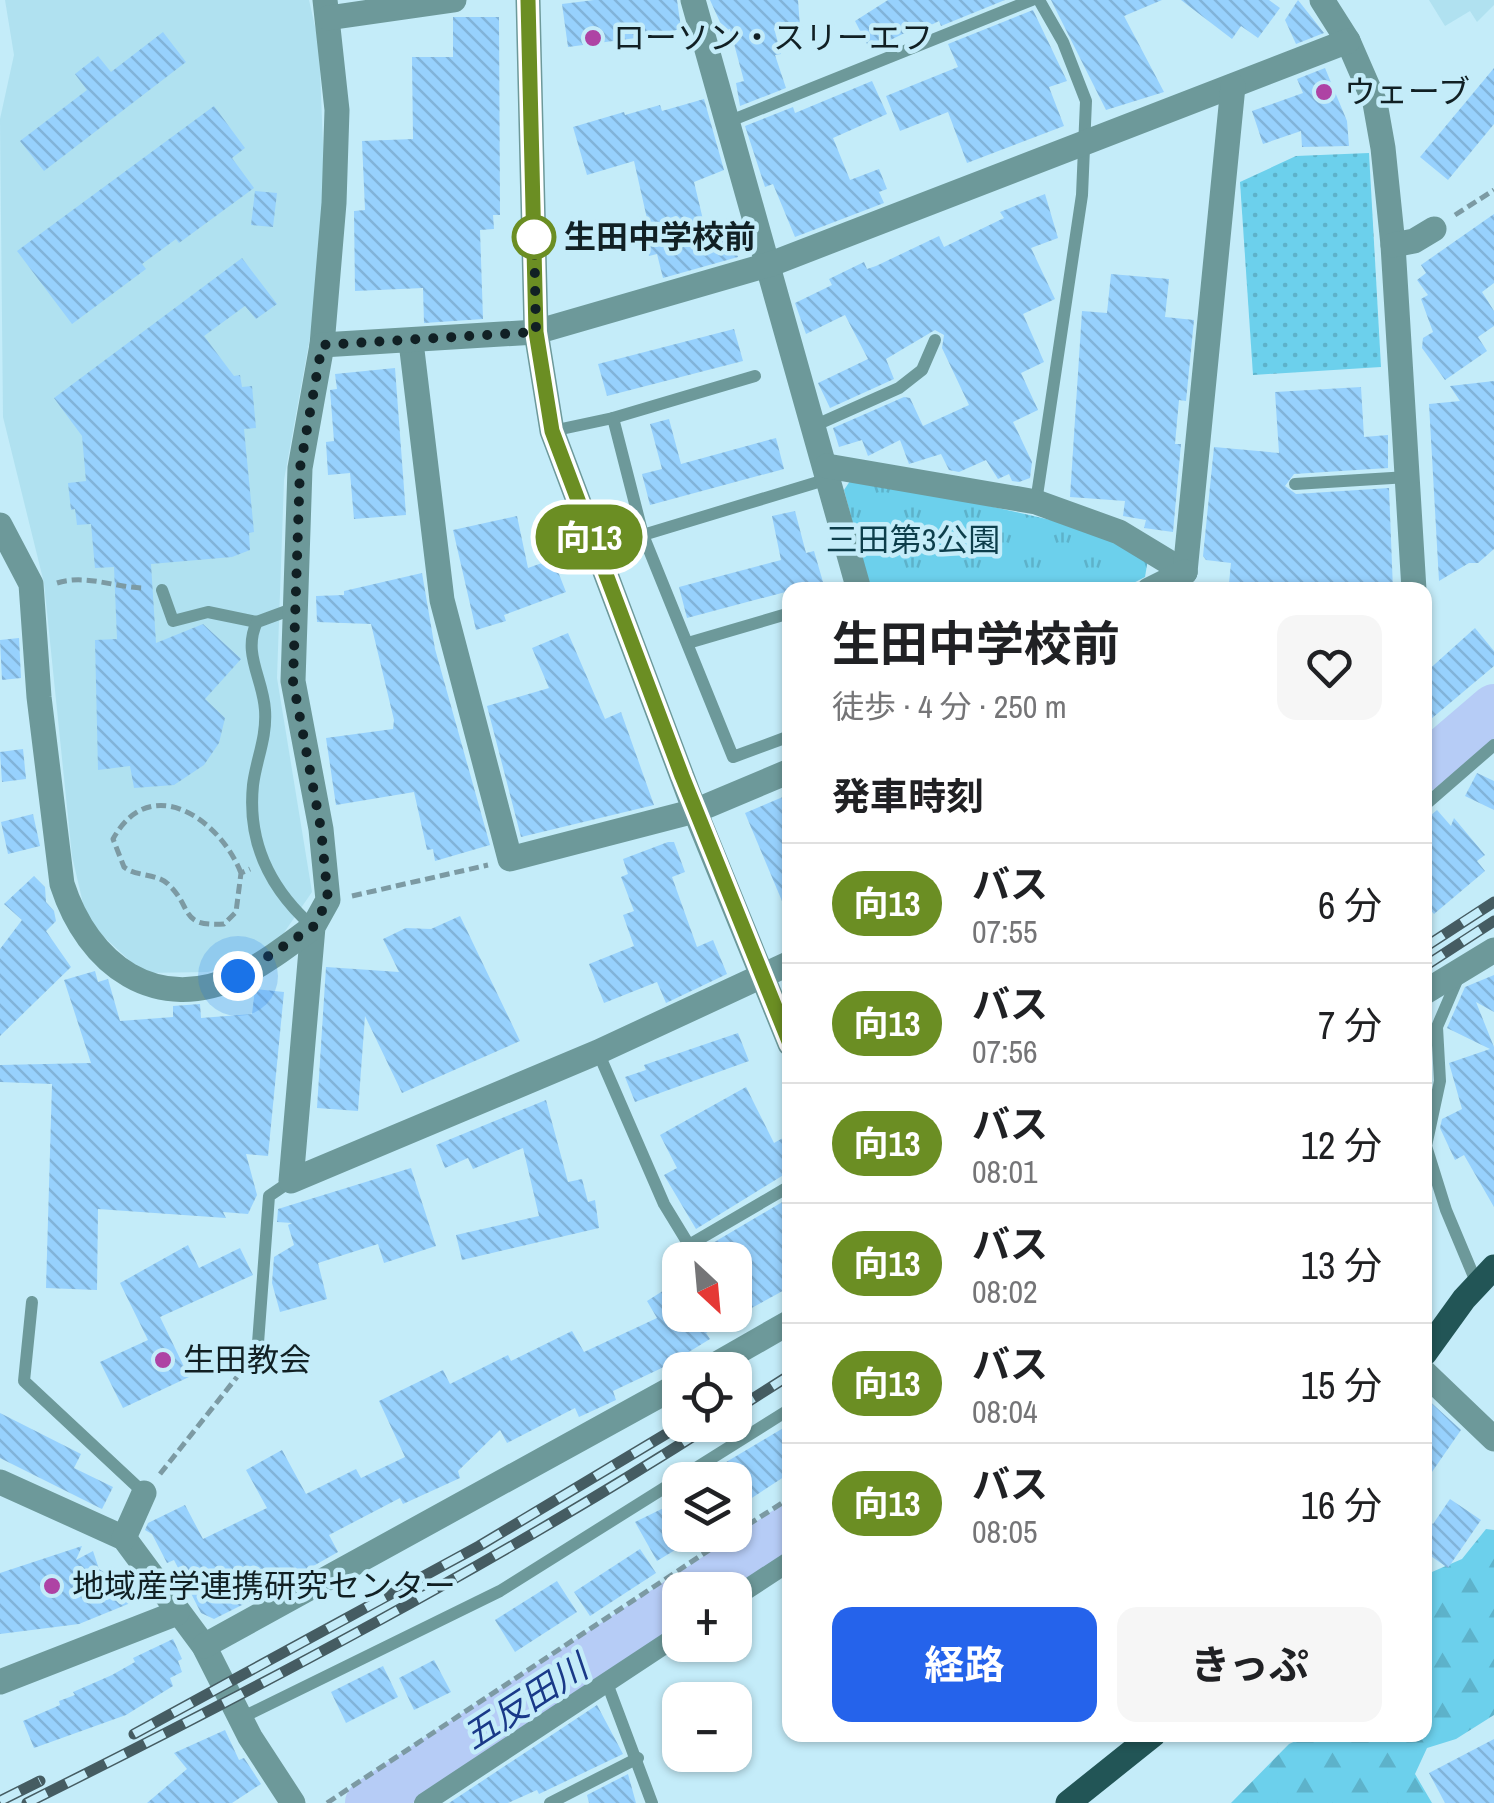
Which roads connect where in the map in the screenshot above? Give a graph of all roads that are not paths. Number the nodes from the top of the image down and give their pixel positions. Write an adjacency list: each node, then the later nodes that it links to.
1 (454, 0): 6 (street)
2 (528, 0): 14 (street)
3 (694, 0): 9 (street)
4 (1035, 0): 9 (lane); 10 (lane)
5 (1322, 0): 7 (street)
6 (327, 9): 17 (street)
7 (1348, 42): 8 (street); 12 (street)
8 (1234, 86): 10 (street); 28 (street)
9 (730, 121): 13 (street)
10 (1084, 144): 13 (street); 25 (lane)
11 (1434, 229): 12 (street)
12 (1393, 244): 23 (street)
13 (771, 264): 14 (street); 20 (street)
14 (536, 332): 16 (street); 21 (street)
15 (935, 340): 20 (lane)
16 (411, 342): 17 (street); 41 (street)
17 (322, 345): 33 (street)
18 (755, 376): 19 (lane)
19 (613, 418): 21 (lane); 27 (lane)
20 (816, 425): 22 (street)
21 (552, 431): 41 (street)
22 (829, 472): 25 (street); 27 (lane); 29 (street)
23 (1408, 476): 24 (lane); 31 (street)
24 (1295, 484)
25 (1036, 502): 28 (street)
26 (0, 526): 42 (street)
27 (643, 535): 36 (lane)
28 (1186, 572): 30 (street)
29 (856, 582)
30 (1165, 582)
31 (1414, 582)
32 (162, 590): 35 (lane)
33 (295, 608): 35 (lane); 42 (street)
34 (782, 615): 36 (lane)
35 (257, 622): 42 (lane)
36 (688, 643): 37 (lane)
37 (782, 739)
38 (1494, 745): 40 (lane)
39 (782, 774): 41 (street)
40 (1432, 799)
41 (696, 810): 46 (street)
42 (313, 927): 52 (street)
43 (1494, 950): 45 (street)
44 (782, 966): 46 (street)
45 (1461, 969): 47 (street); 50 (lane)
46 (762, 975): 48 (street); 49 (street)
47 (1432, 988)
48 (782, 1024)
49 (598, 1052): 52 (street); 53 (lane)
50 (1432, 1119)
51 (1432, 1165): 54 (lane)
52 (291, 1181): 59 (lane)
53 (782, 1191)
54 (1486, 1276): 57 (main road)
55 (32, 1302): 65 (lane)
56 (782, 1327): 58 (street)
57 (1432, 1344)
58 (738, 1352)
59 (248, 1363)
60 (1432, 1380): 63 (street)
61 (662, 1394): 70 (street)
62 (782, 1414): 74 (lane)
63 (1494, 1439)
64 (0, 1482): 66 (street)
65 (144, 1493): 66 (street)
66 (124, 1538): 69 (street)
67 (782, 1566): 68 (street)
68 (752, 1587)
69 (177, 1613): 70 (street); 72 (street)
70 (204, 1646): 74 (street)
71 (662, 1646): 73 (street)
72 (0, 1682)
73 (606, 1683): 76 (lane); 78 (street)
74 (241, 1718): 77 (street)
75 (1144, 1742): 81 (main road)
76 (638, 1758): 79 (lane); 80 (lane)
77 (293, 1803)
78 (424, 1803)
79 (550, 1803)
80 (652, 1803)
81 (1068, 1803)

